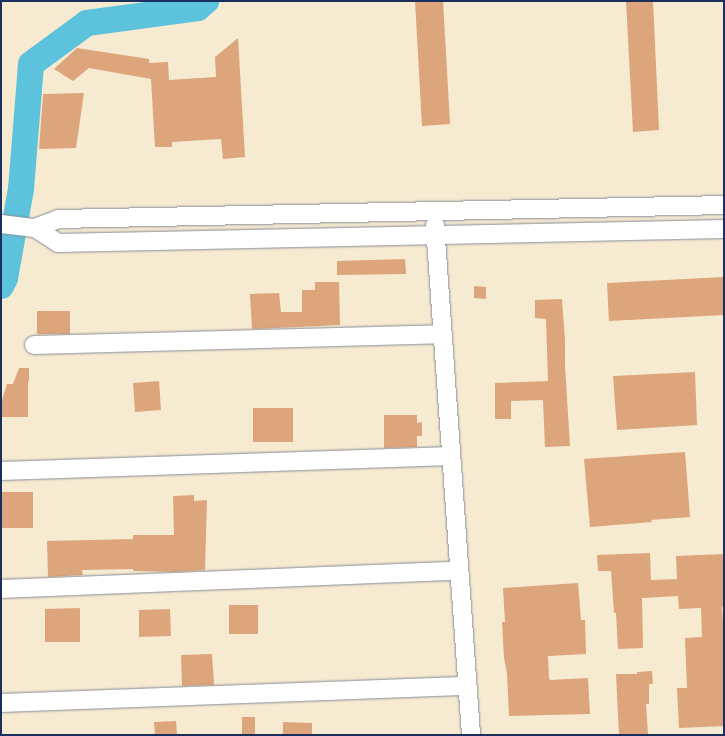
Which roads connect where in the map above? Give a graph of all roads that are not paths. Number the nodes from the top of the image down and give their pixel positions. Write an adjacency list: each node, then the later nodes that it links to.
1 (724, 205): 2 (street)
2 (434, 211): 4 (street); 6 (street)
3 (5, 225): 4 (street)
4 (35, 228): 6 (street)
5 (724, 229): 6 (street)
6 (436, 236): 7 (street)
7 (442, 334): 8 (street); 9 (street)
8 (34, 345)
9 (451, 456): 10 (street); 11 (street)
10 (1, 471)
11 (459, 571): 12 (street); 13 (street)
12 (1, 589)
13 (467, 686): 14 (street); 15 (street)
14 (1, 702)
15 (471, 735)

